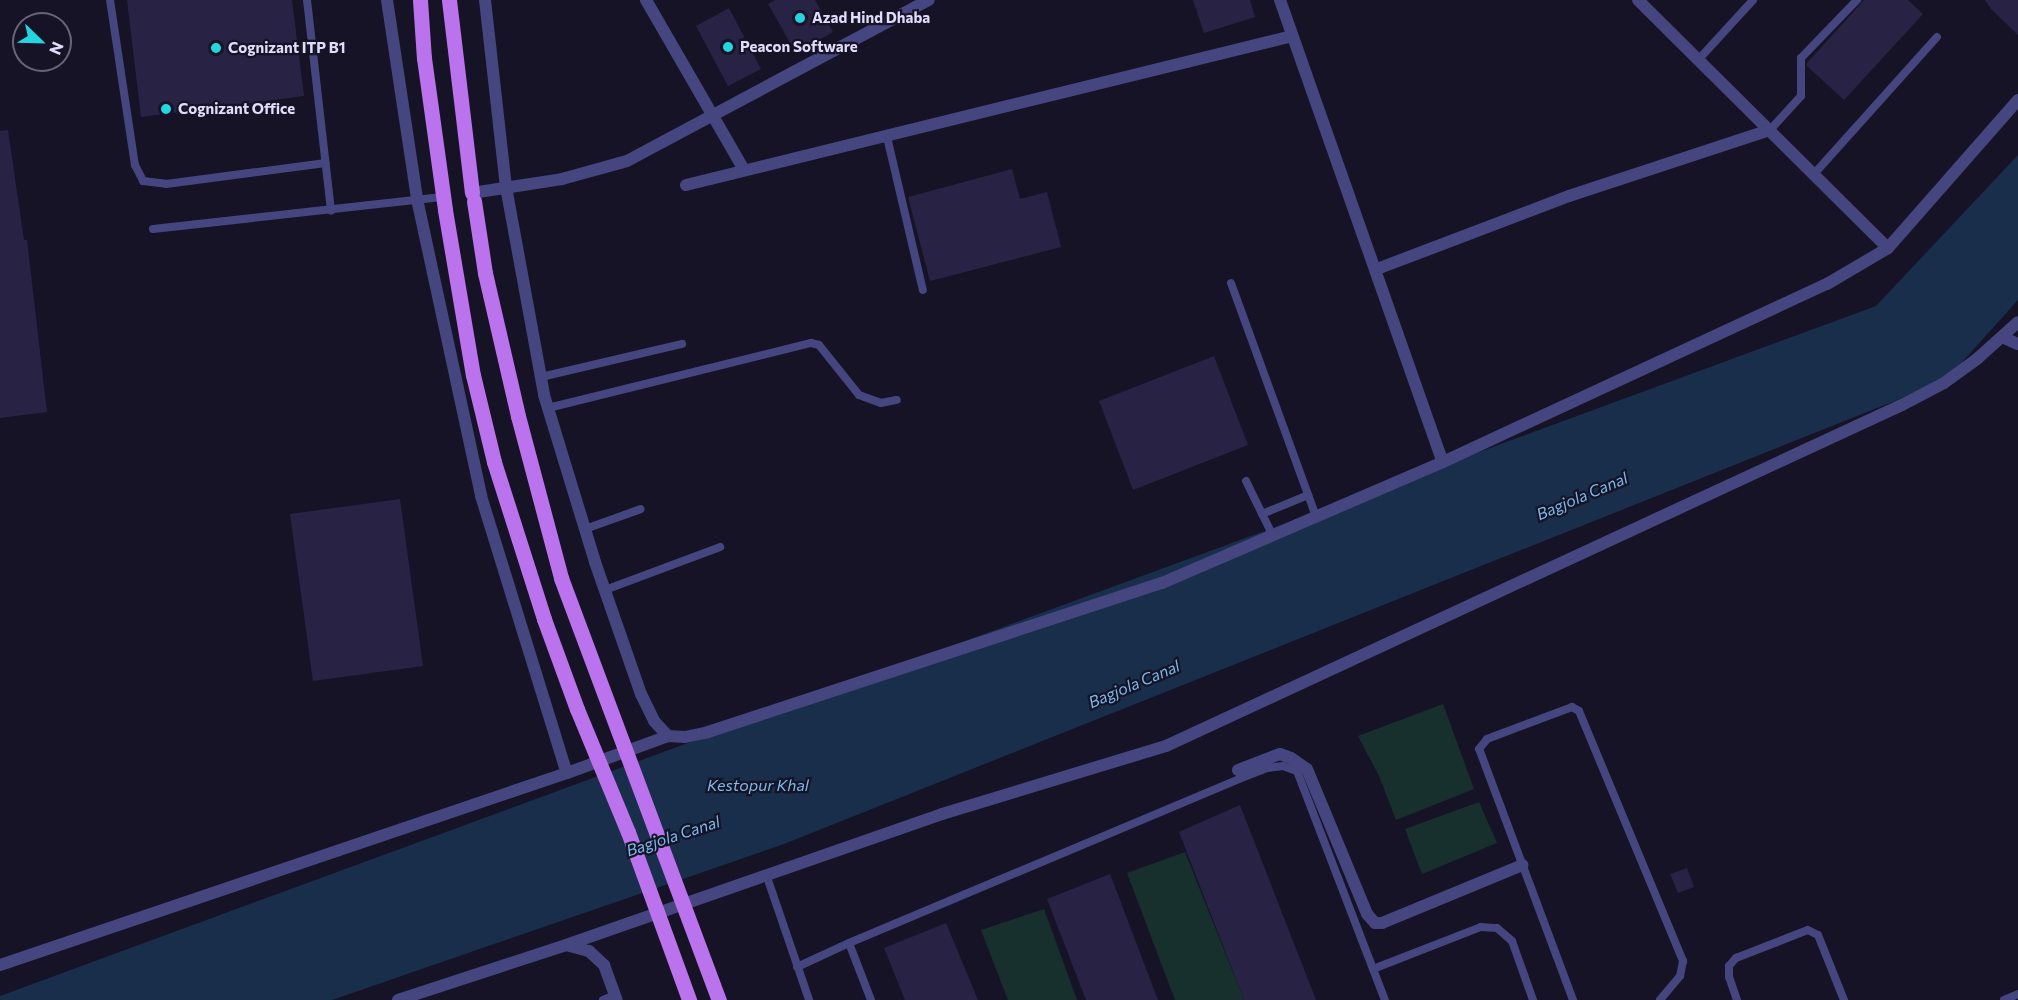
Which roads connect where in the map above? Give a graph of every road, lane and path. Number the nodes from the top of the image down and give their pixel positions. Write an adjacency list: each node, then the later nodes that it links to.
1 (110, 0): 20 (lane)
2 (307, 0): 20 (lane)
3 (387, 0): 26 (street)
4 (420, 0): 27 (main road)
5 (449, 0): 25 (main road)
6 (485, 0): 24 (street)
7 (646, 0): 17 (street)
8 (929, 0): 17 (street)
9 (1280, 0): 13 (street)
10 (1753, 0): 15 (lane)
11 (1857, 0): 18 (lane)
12 (1646, 3): 15 (street)
13 (1292, 36): 19 (street); 31 (street)
14 (1937, 37): 22 (lane)
15 (1699, 59): 18 (street)
16 (2018, 100): 30 (street)
17 (712, 116): 21 (street); 24 (street)
18 (1770, 130): 22 (street); 31 (street)
19 (887, 137): 21 (street); 33 (lane)
20 (326, 163): 28 (lane)
21 (744, 170): 23 (street)
22 (1814, 174): 30 (street)
23 (686, 185)
24 (506, 188): 25 (street); 38 (street)
25 (473, 197): 66 (main road, bridge)
26 (417, 199): 27 (lane); 28 (lane); 53 (street)
27 (445, 203): 65 (main road, bridge)
28 (331, 211): 29 (lane)
29 (153, 229)
30 (1888, 248): 41 (street)
31 (1377, 269): 41 (street)
32 (1231, 283): 43 (lane)
33 (923, 290)
34 (2018, 322): 35 (street)
35 (2002, 337): 37 (street); 55 (street)
36 (682, 344): 38 (lane)
37 (2018, 344)
38 (541, 377): 40 (street)
39 (897, 400): 40 (lane)
40 (548, 408): 47 (street)
41 (1443, 462): 46 (street)
42 (1246, 481): 45 (lane)
43 (1308, 495): 45 (lane); 46 (lane)
44 (641, 509): 47 (lane)
45 (1262, 514): 48 (lane)
46 (1316, 517): 48 (street)
47 (585, 529): 50 (street)
48 (1273, 536): 51 (street)
49 (720, 547): 50 (lane)
50 (605, 590): 51 (street)
51 (668, 736): 53 (street)
52 (1238, 770): 54 (street)
53 (567, 773): 58 (street)
54 (1522, 865): 71 (lane); 72 (lane)
55 (766, 877): 57 (street); 59 (lane)
56 (849, 943): 59 (lane); 60 (lane); 68 (lane)
57 (566, 945): 62 (street); 63 (street)
58 (0, 965)
59 (796, 968): 67 (lane)
60 (1373, 969): 69 (lane); 70 (lane)
61 (2018, 994): 75 (lane)
62 (616, 997): 64 (lane)
63 (398, 1000)
64 (603, 1000)
65 (689, 1000)
66 (719, 1000)
67 (809, 1000)
68 (871, 1000)
69 (1385, 1000)
70 (1533, 1000)
71 (1573, 1000)
72 (1660, 1000)
73 (1737, 1000): 74 (lane)
74 (1844, 1000)
75 (2004, 1000)

